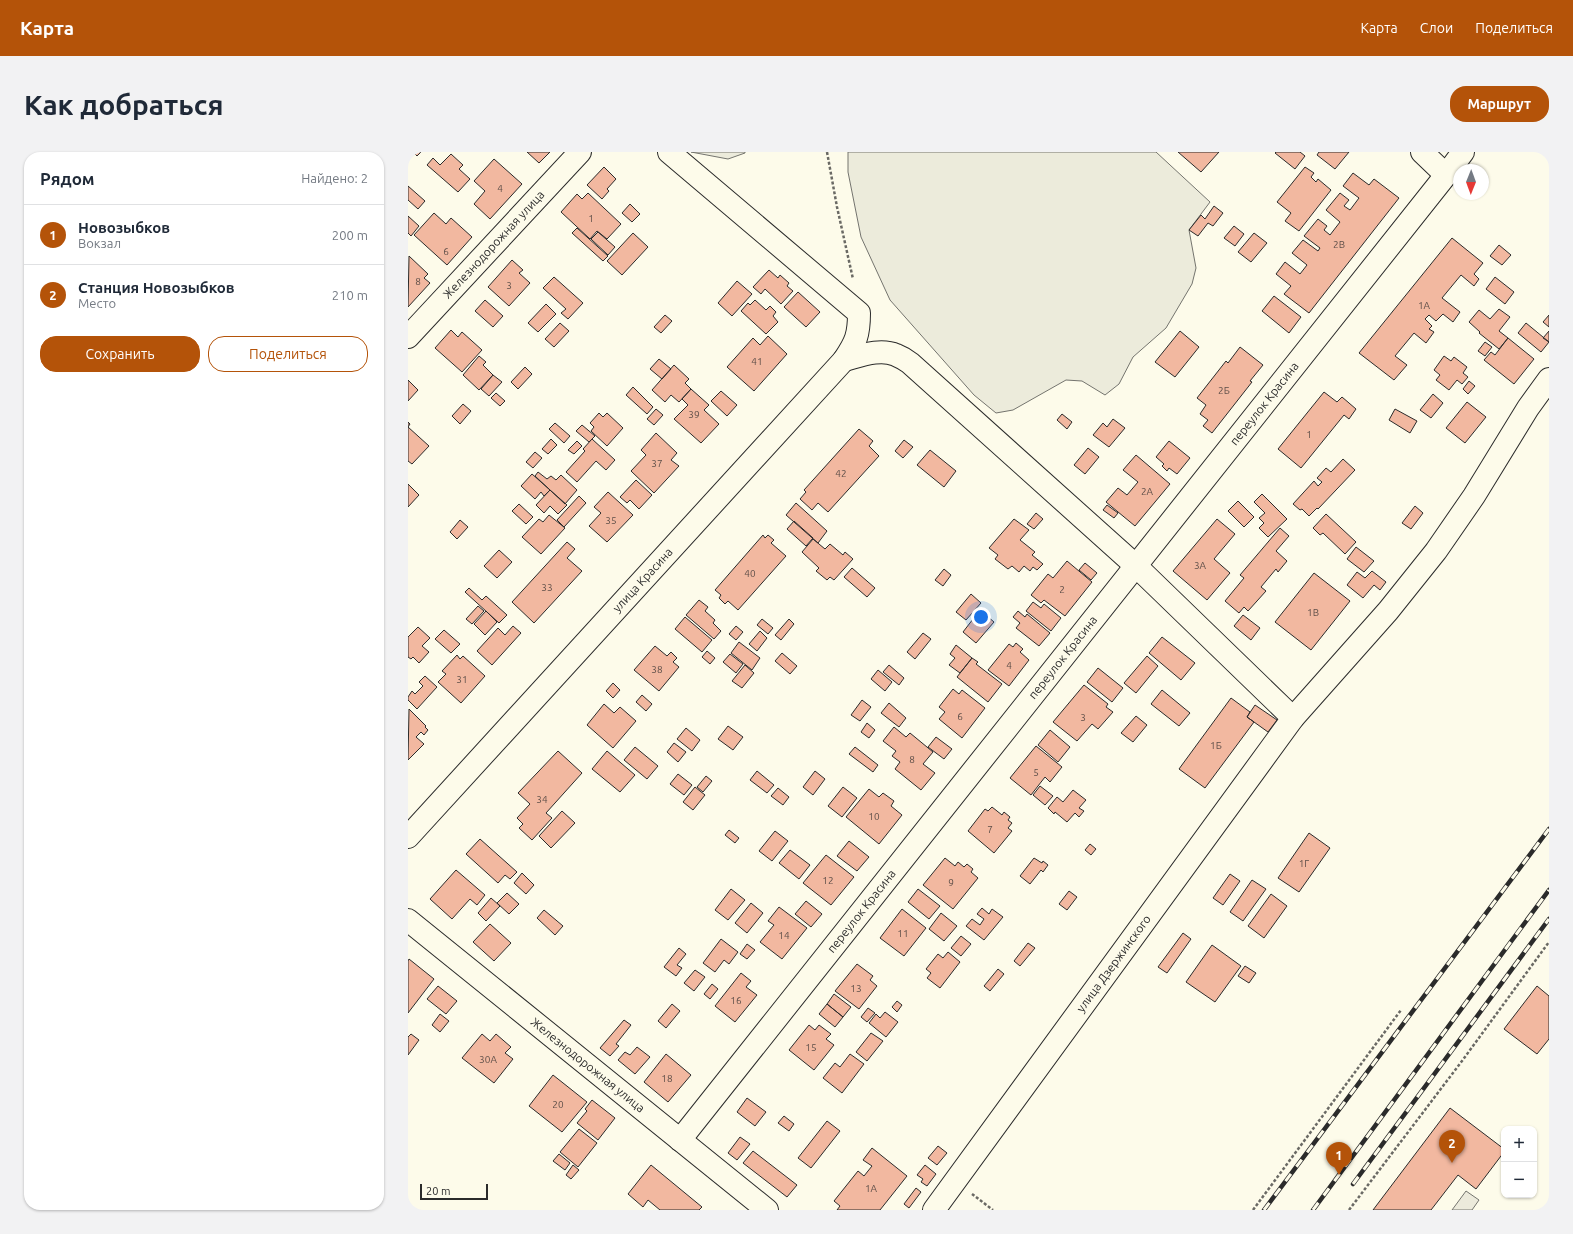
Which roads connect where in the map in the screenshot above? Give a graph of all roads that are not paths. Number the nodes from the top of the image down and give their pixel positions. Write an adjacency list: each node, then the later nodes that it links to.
1 (580, 152): 6 (street, Железнодорожная улица)
2 (669, 152): 7 (street, улица Красина)
3 (1422, 152): 5 (street)
4 (1463, 152): 5 (street, переулок Красина)
5 (1446, 175): 9 (street, переулок Красина)
6 (408, 337)
7 (844, 360): 9 (street); 11 (street, улица Красина)
8 (1549, 379): 10 (street, улица Дзержинского)
9 (1135, 565): 10 (street); 13 (street, переулок Красина)
10 (1293, 718): 15 (street, улица Дзержинского)
11 (408, 838)
12 (408, 920): 13 (street, Железнодорожная улица)
13 (680, 1140): 14 (street, Железнодорожная улица)
14 (768, 1210)
15 (934, 1210)

